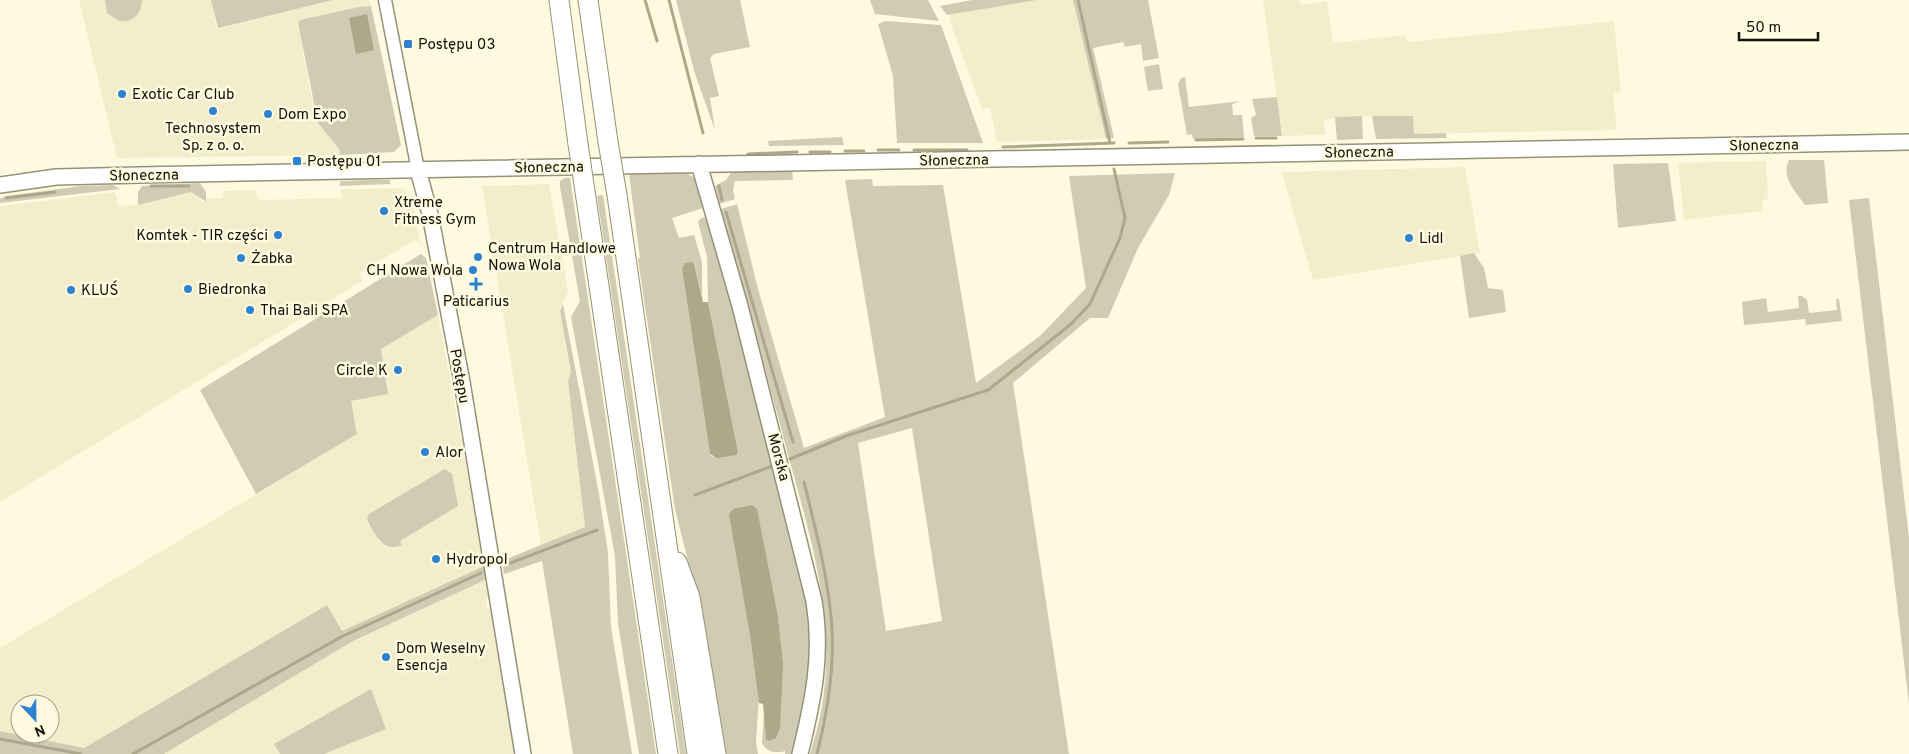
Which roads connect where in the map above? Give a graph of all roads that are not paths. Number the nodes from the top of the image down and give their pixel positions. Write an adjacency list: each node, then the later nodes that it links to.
1 (385, 0): 6 (street, Postępu)
2 (559, 0): 10 (highway, bridge)
3 (588, 0): 8 (highway, bridge)
4 (1909, 142): 5 (main road, Słoneczna)
5 (699, 164): 6 (main road, Słoneczna); 13 (main road, Morska)
6 (418, 170): 7 (main road, Słoneczna); 9 (main road, Postępu)
7 (0, 185)
8 (664, 527): 11 (highway); 12 (highway)
9 (523, 754)
10 (668, 754)
11 (697, 754)
12 (716, 754)
13 (800, 754)

